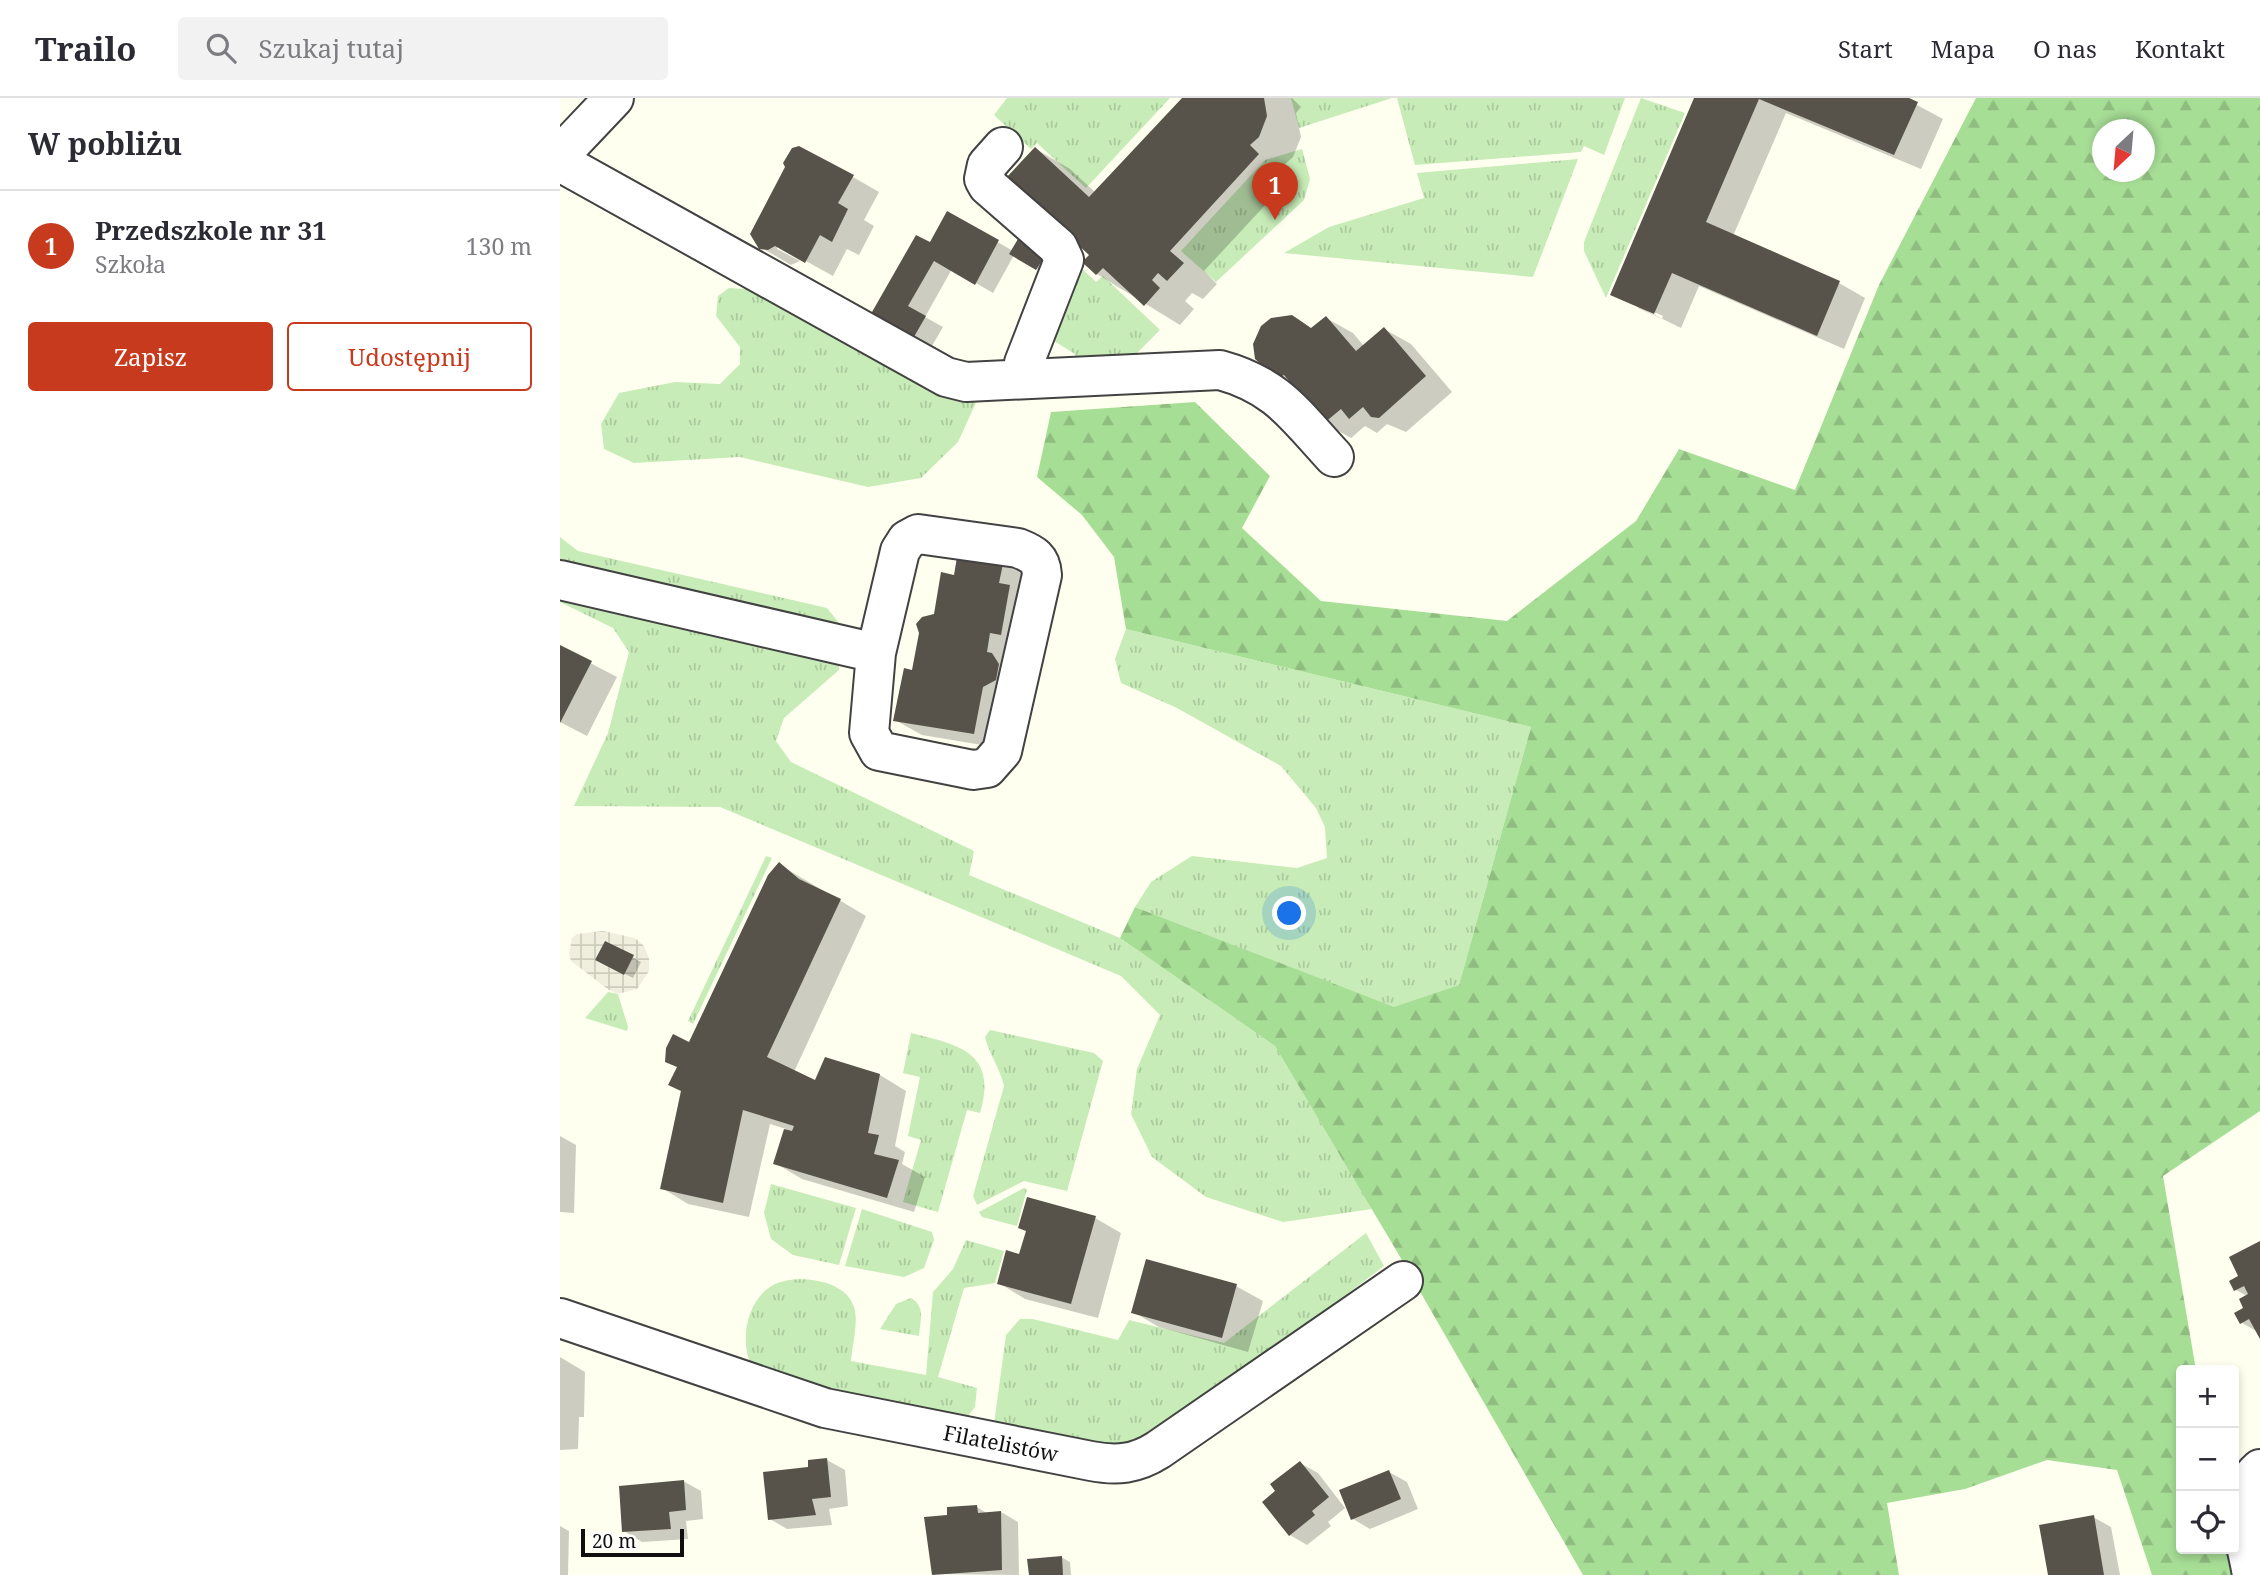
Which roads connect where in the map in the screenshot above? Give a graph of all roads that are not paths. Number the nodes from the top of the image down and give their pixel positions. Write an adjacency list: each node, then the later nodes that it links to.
1 (594, 106): 3 (street)
2 (1003, 147): 5 (street)
3 (560, 155)
4 (560, 162): 5 (street)
5 (1023, 378): 6 (street)
6 (1334, 457)
7 (560, 580): 8 (street)
8 (876, 653): 8 (street)
9 (1403, 1281): 10 (street, Filatelistów)
10 (560, 1318)
11 (2260, 1469): 12 (street)
12 (2252, 1575)

